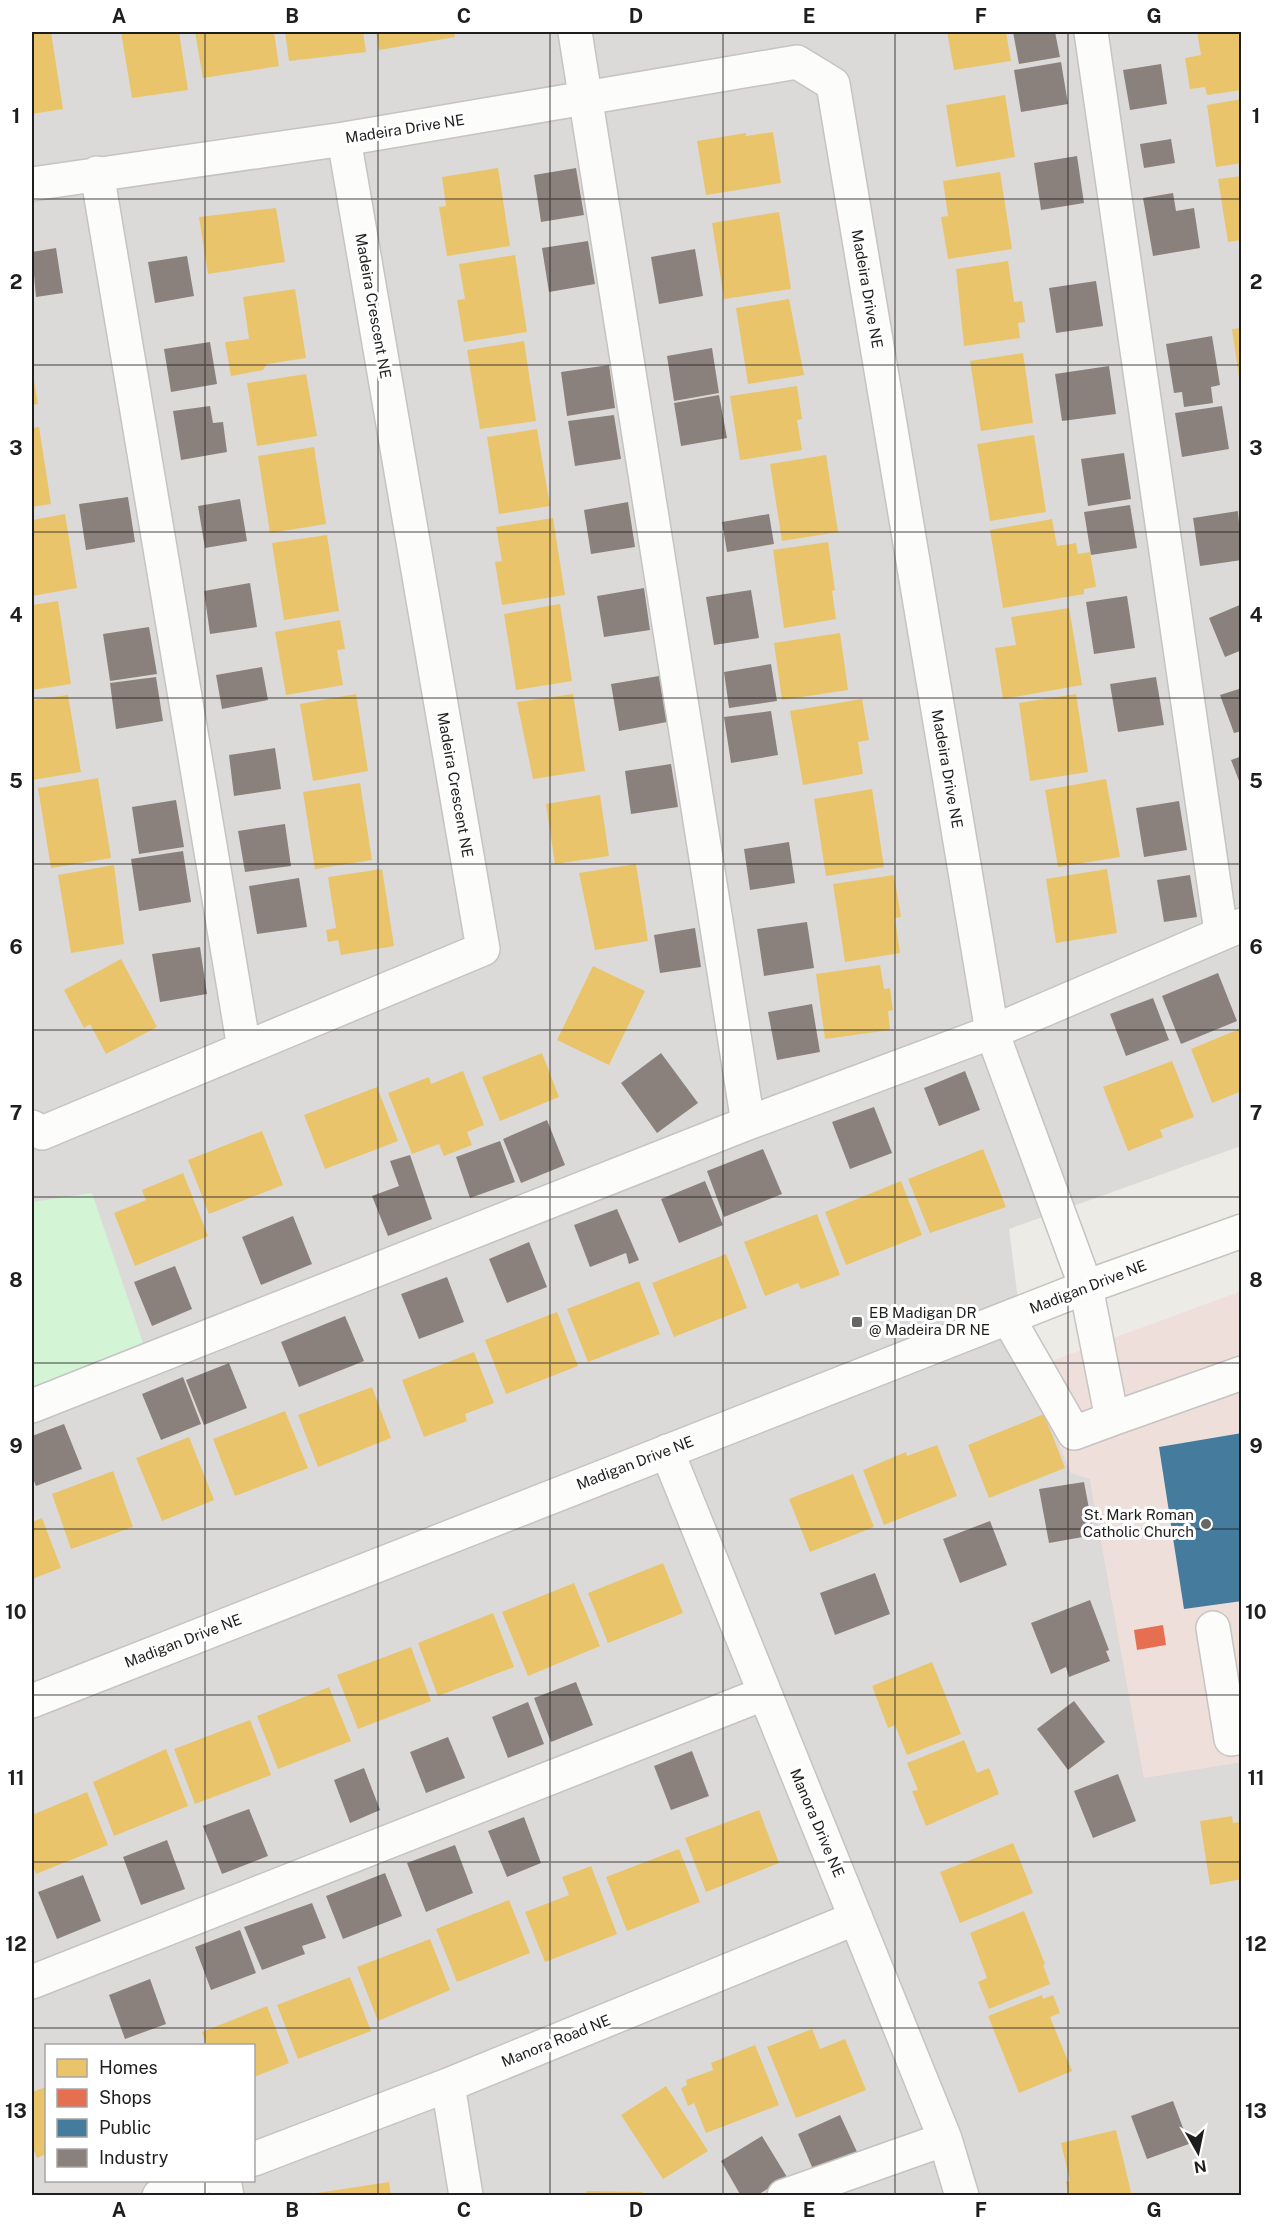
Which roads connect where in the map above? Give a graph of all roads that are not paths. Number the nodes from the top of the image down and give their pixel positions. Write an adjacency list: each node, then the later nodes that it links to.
1 (575, 32): 3 (street)
2 (1091, 32): 7 (street)
3 (586, 98): 4 (street, Madeira Drive NE); 8 (street, Madeira Drive NE); 10 (street)
4 (344, 139): 5 (street, Madeira Drive NE); 9 (street, Madeira Crescent NE)
5 (97, 173): 6 (street, Madeira Drive NE); 9 (street)
6 (32, 184)
7 (1232, 928): 8 (street)
8 (992, 1032): 10 (street); 13 (street, Madeira Drive NE)
9 (244, 1048): 11 (street, Madeira Crescent NE)
10 (748, 1123): 16 (street)
11 (32, 1127)
12 (1242, 1231): 13 (street, Madigan Drive NE)
13 (1086, 1287): 14 (street, Madigan Drive NE); 17 (street, Madeira Drive NE)
14 (1008, 1318): 17 (street); 18 (street, Madigan Drive NE)
15 (1242, 1372): 17 (street)
16 (32, 1406)
17 (1112, 1419)
18 (667, 1451): 20 (street, Manora Drive NE); 21 (street, Madigan Drive NE)
19 (1213, 1628): 22 (street)
20 (763, 1694): 23 (street, Manora Drive NE); 24 (street)
21 (32, 1701)
22 (1242, 1737)
23 (856, 1918): 25 (street, Manora Road NE); 26 (street, Manora Drive NE)
24 (32, 1982)
25 (448, 2085): 27 (street, Manora Road NE); 30 (street)
26 (945, 2139): 31 (street); 32 (street, Manora Drive NE)
27 (255, 2159)
28 (195, 2182): 29 (street)
29 (159, 2196)
30 (466, 2196)
31 (784, 2196)
32 (962, 2196)

